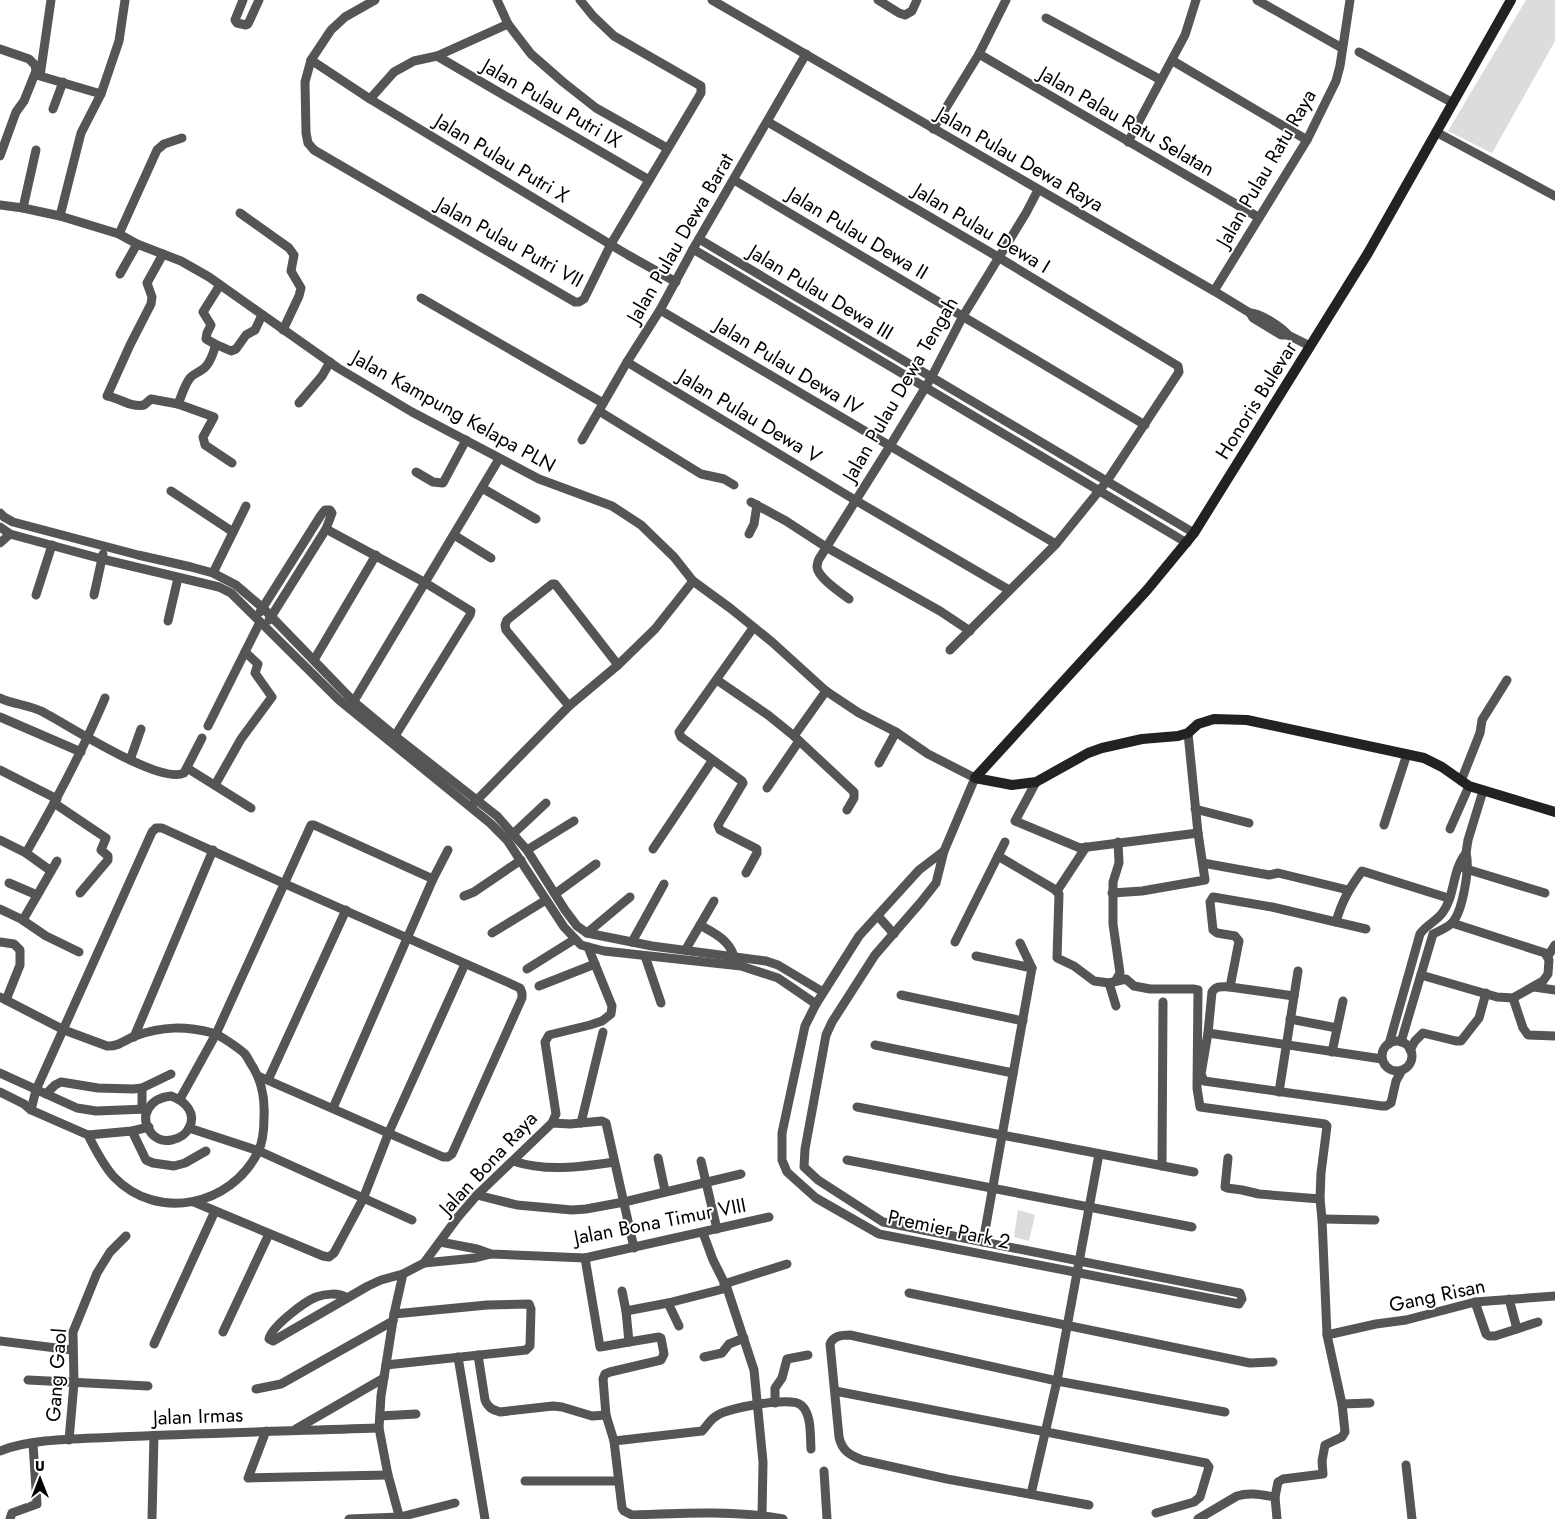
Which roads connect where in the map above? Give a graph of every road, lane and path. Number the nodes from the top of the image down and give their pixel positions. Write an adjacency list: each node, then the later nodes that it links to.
1 (51, 0): 26 (street)
2 (125, 0): 29 (street)
3 (243, 0): 4 (street)
4 (259, 0)
5 (375, 0): 24 (street, Jalan Pulau Putri VII)
6 (497, 0): 17 (street)
7 (580, 0): 39 (street, Jalan Pulau Putri VII)
8 (712, 0): 21 (street, Jalan Pulau Dewa Raya)
9 (878, 0): 10 (street)
10 (917, 0)
11 (1006, 0): 22 (street)
12 (1257, 0): 18 (street)
13 (1350, 0): 18 (street, Jalan Pulau Ratu Raya)
14 (1511, 0): 31 (street, Honoris Bulevar)
15 (1193, 1): 25 (street)
16 (1046, 18): 27 (street)
17 (508, 24): 23 (street, Jalan Pulau Putri IX); 39 (street)
18 (1342, 48): 37 (street, Jalan Pulau Ratu Raya)
19 (0, 50): 26 (street)
20 (1359, 52): 31 (street)
21 (806, 54): 33 (street, Jalan Pulau Dewa Barat); 34 (street, Jalan Pulau Dewa Raya)
22 (979, 54): 34 (street); 38 (street, Jalan Palau Ratu Selatan)
23 (437, 56): 30 (street, Jalan Pulau Putri IX); 42 (street, Jalan Pulau Putri IX)
24 (311, 60): 30 (street, Jalan Pulau Putri X); 54 (street, Jalan Pulau Putri VII)
25 (1173, 61): 27 (street); 37 (street)
26 (37, 75): 28 (street); 41 (street)
27 (1161, 80): 38 (street)
28 (63, 82): 29 (street); 32 (street)
29 (101, 94): 49 (street)
30 (370, 98): 54 (street, Jalan Pulau Putri X)
31 (1453, 103): 35 (street, Honoris Bulevar)
32 (53, 109)
33 (768, 122): 43 (street, Jalan Pulau Dewa Barat); 57 (street, Jalan Pulau Dewa I)
34 (934, 128): 44 (street, Jalan Pulau Dewa Raya)
35 (1436, 132): 45 (street); 68 (street, Honoris Bulevar)
36 (182, 138): 51 (street)
37 (1306, 140): 50 (street, Jalan Pulau Ratu Raya)
38 (1128, 142): 50 (street, Jalan Palau Ratu Selatan)
39 (667, 148): 42 (street, Jalan Pulau Putri VII)
40 (36, 150): 47 (street)
41 (0, 156)
42 (649, 180): 54 (street, Jalan Pulau Putri VII)
43 (734, 180): 52 (street, Jalan Pulau Dewa Barat); 65 (street, Jalan Pulau Dewa II)
44 (1038, 190): 57 (street, Jalan Pulau Dewa Tengah); 61 (street, Jalan Pulau Dewa Raya)
45 (1555, 196)
46 (0, 205): 47 (street, Jalan Kampung Kelapa PLN)
47 (23, 208): 49 (street, Jalan Kampung Kelapa PLN)
48 (240, 213): 66 (street)
49 (60, 216): 51 (street, Jalan Kampung Kelapa PLN)
50 (1258, 218): 61 (street, Jalan Pulau Ratu Raya)
51 (119, 234): 53 (street, Jalan Kampung Kelapa PLN)
52 (699, 239): 55 (street, Jalan Pulau Dewa Barat); 71 (street, Jalan Pulau Dewa III)
53 (137, 244): 56 (street, Jalan Kampung Kelapa PLN); 58 (street)
54 (611, 244): 59 (street, Jalan Pulau Putri X)
55 (693, 249): 59 (street, Jalan Pulau Dewa Barat); 72 (street, Jalan Pulau Dewa III)
56 (163, 254): 60 (street, Jalan Kampung Kelapa PLN); 74 (street)
57 (998, 257): 65 (street, Jalan Pulau Dewa Tengah); 76 (street, Jalan Pulau Dewa I)
58 (120, 274)
59 (676, 282): 63 (street, Jalan Pulau Dewa Barat)
60 (220, 285): 64 (street, Jalan Kampung Kelapa PLN); 67 (street)
61 (1214, 291): 68 (street, Jalan Pulau Dewa Raya)
62 (421, 298): 75 (street)
63 (660, 310): 70 (street, Jalan Pulau Dewa Barat); 79 (street, Jalan Pulau Dewa IV)
64 (262, 315): 66 (street, Jalan Kampung Kelapa PLN); 67 (street)
65 (963, 316): 71 (street, Jalan Pulau Dewa Tengah); 76 (street, Jalan Pulau Dewa II)
66 (283, 330): 69 (street, Jalan Kampung Kelapa PLN)
67 (215, 344): 74 (street)
68 (1310, 346): 95 (street, Honoris Bulevar)
69 (330, 362): 73 (street); 77 (street, Jalan Kampung Kelapa PLN)
70 (627, 362): 75 (street, Jalan Pulau Dewa Barat); 88 (street, Jalan Pulau Dewa V)
71 (931, 378): 72 (street, Jalan Pulau Dewa Tengah); 83 (street, Jalan Pulau Dewa III)
72 (924, 388): 79 (street, Jalan Pulau Dewa Tengah); 87 (street, Jalan Pulau Dewa III)
73 (299, 403)
74 (178, 404): 81 (street)
75 (601, 407): 78 (street, Jalan Pulau Dewa Barat); 84 (street)
76 (1145, 425): 83 (street)
77 (466, 440): 80 (street, Jalan Kampung Kelapa PLN); 82 (street)
78 (582, 440)
79 (890, 446): 88 (street, Jalan Pulau Dewa Tengah); 101 (street, Jalan Pulau Dewa IV)
80 (499, 459): 85 (street); 110 (street, Jalan Kampung Kelapa PLN)
81 (232, 463)
82 (416, 472)
83 (1106, 480): 87 (street); 95 (street, Jalan Pulau Dewa III)
84 (734, 485)
85 (482, 488): 91 (street); 97 (street)
86 (171, 491): 94 (street)
87 (1098, 491): 100 (street, Jalan Pulau Dewa III); 101 (street)
88 (855, 500): 104 (street, Jalan Pulau Dewa Tengah); 112 (street, Jalan Pulau Dewa V)
89 (246, 506): 94 (street)
90 (0, 513): 103 (street)
91 (536, 519)
92 (0, 527): 96 (street)
93 (326, 529): 105 (street); 116 (street); 117 (street)
94 (233, 532): 108 (street)
95 (1194, 533): 100 (street, Honoris Bulevar)
96 (10, 534): 99 (street); 102 (street)
97 (454, 534): 106 (street); 111 (street)
98 (749, 534): 104 (street)
99 (0, 543)
100 (1187, 543): 149 (street, Honoris Bulevar)
101 (1056, 544): 112 (street)
102 (52, 545): 107 (street); 113 (street)
103 (106, 546): 107 (street); 108 (street)
104 (826, 547): 115 (street, Jalan Pulau Dewa Tengah); 121 (street)
105 (376, 555): 111 (street); 124 (street)
106 (491, 558)
107 (102, 559): 109 (street); 114 (street)
108 (213, 573): 116 (street)
109 (178, 578): 118 (street); 119 (street)
110 (694, 581): 120 (street, Jalan Kampung Kelapa PLN); 125 (street)
111 (424, 582): 131 (street); 138 (street)
112 (1010, 590): 121 (street)
113 (36, 595)
114 (94, 595)
115 (849, 599)
116 (262, 608): 117 (street); 119 (street)
117 (272, 617): 119 (street); 124 (street)
118 (168, 621)
119 (260, 622): 123 (street); 131 (street)
120 (753, 628): 126 (street); 128 (street, Jalan Kampung Kelapa PLN)
121 (970, 631): 122 (street)
122 (950, 650)
123 (244, 652): 134 (street); 151 (street)
124 (314, 660): 131 (street)
125 (618, 665): 132 (street); 132 (street)
126 (717, 680): 141 (street); 145 (street)
127 (1507, 680): 152 (street)
128 (826, 691): 136 (street, Jalan Kampung Kelapa PLN); 141 (street)
129 (0, 698): 139 (street)
130 (105, 698): 139 (street)
131 (351, 705): 138 (street); 158 (street)
132 (569, 706): 155 (street)
133 (0, 717): 142 (street)
134 (208, 726)
135 (141, 729): 144 (street)
136 (896, 732): 146 (street); 149 (street, Jalan Kampung Kelapa PLN)
137 (1188, 733): 143 (street, Jalan Kampung Kelapa PLN); 150 (street, Jalan Kampung Kelapa PLN); 161 (street)
138 (395, 736): 155 (street)
139 (88, 738): 142 (street); 144 (street)
140 (202, 738): 147 (street)
141 (796, 739): 153 (street); 160 (street)
142 (81, 752): 156 (street)
143 (1407, 754): 152 (street, Jalan Kampung Kelapa PLN); 165 (street)
144 (130, 760): 147 (street)
145 (712, 760): 173 (street); 186 (street)
146 (879, 763)
147 (187, 768): 151 (street)
148 (0, 770): 156 (street)
149 (975, 778): 150 (street, Jalan Kampung Kelapa PLN); 177 (street)
150 (1036, 782): 172 (street)
151 (215, 784): 159 (street)
152 (1465, 784): 154 (street, Jalan Kampung Kelapa PLN); 166 (street)
153 (767, 788)
154 (1483, 790): 162 (street, Jalan Kampung Kelapa PLN); 184 (street)
155 (477, 800): 158 (street); 167 (street)
156 (56, 801): 178 (street); 195 (street)
157 (546, 803): 167 (street)
158 (470, 807): 180 (street)
159 (251, 808)
160 (846, 810)
161 (1195, 810): 164 (street); 168 (street)
162 (1555, 812)
163 (574, 821): 176 (street)
164 (1249, 823)
165 (1384, 824)
166 (1450, 829)
167 (514, 833): 176 (street)
168 (1198, 833): 171 (street); 182 (street)
169 (0, 840): 178 (street)
170 (1006, 842): 179 (street)
171 (1118, 842): 172 (street); 196 (street)
172 (1086, 847): 194 (street)
173 (653, 849)
174 (213, 850): 191 (street); 256 (street); 261 (street)
175 (448, 850): 188 (street)
176 (528, 850): 187 (street)
177 (944, 851): 207 (street); 215 (street)
178 (26, 853): 185 (street)
179 (998, 856): 194 (street); 220 (street)
180 (521, 860): 189 (street); 200 (street)
181 (57, 861): 185 (street)
182 (1203, 863): 193 (street); 196 (street)
183 (596, 864): 198 (street)
184 (1463, 868): 197 (street); 202 (street); 210 (street)
185 (51, 871): 199 (street)
186 (746, 873)
187 (544, 876): 189 (street); 198 (street)
188 (433, 879): 191 (street); 216 (street)
189 (534, 880): 203 (street)
190 (8, 883): 199 (street)
191 (283, 883): 206 (street); 259 (street)
192 (664, 884): 219 (street)
193 (1348, 890): 202 (street); 209 (street)
194 (1058, 891): 237 (street)
195 (80, 893)
196 (1112, 893): 237 (street)
197 (1545, 893)
198 (555, 894): 214 (street)
199 (37, 895): 208 (street)
200 (464, 896)
201 (630, 897): 214 (street)
202 (1448, 898): 262 (street)
203 (546, 900): 213 (street); 217 (street)
204 (714, 901): 211 (street)
205 (0, 910): 208 (street)
206 (346, 910): 216 (street); 273 (street)
207 (878, 916): 215 (street); 242 (street)
208 (23, 920): 226 (street)
209 (1336, 922): 212 (street); 239 (street)
210 (1452, 923): 230 (street); 236 (street)
211 (700, 925): 225 (street); 228 (street)
212 (1366, 929)
213 (492, 932)
214 (587, 933): 219 (street)
215 (894, 934): 302 (street)
216 (408, 939): 231 (street); 281 (street)
217 (575, 939): 224 (street); 234 (street)
218 (0, 942): 246 (street)
219 (632, 942): 223 (street)
220 (955, 942)
221 (1020, 943): 233 (street)
222 (1555, 945): 230 (street)
223 (652, 946): 225 (street); 227 (street)
224 (588, 947): 227 (street); 232 (street, Jalan Bona Raya)
225 (686, 949): 228 (street)
226 (79, 952)
227 (648, 956): 250 (street); 251 (street)
228 (734, 956): 242 (street)
229 (976, 956): 233 (street)
230 (1548, 956): 240 (street)
231 (465, 964): 289 (street); 289 (street)
232 (595, 964): 238 (street); 284 (street, Jalan Bona Raya)
233 (1032, 968): 254 (street, Premier Park 2)
234 (526, 969)
235 (1298, 971): 245 (street)
236 (1422, 975): 243 (street); 265 (street)
237 (1112, 982): 252 (street); 311 (street)
238 (539, 986)
239 (1230, 987): 245 (street); 258 (street)
240 (1534, 987): 241 (street); 247 (street)
241 (1555, 990)
242 (823, 992): 251 (street)
243 (1486, 993): 247 (street); 265 (street)
244 (901, 995): 254 (street)
245 (1294, 996): 253 (street)
246 (3, 998): 256 (street)
247 (1513, 998): 260 (street)
248 (1343, 1001): 255 (street)
249 (1162, 1002): 301 (street)
250 (660, 1003)
251 (816, 1004): 303 (street)
252 (1116, 1006)
253 (1290, 1019): 255 (street); 264 (street)
254 (1023, 1021): 270 (street, Premier Park 2)
255 (1337, 1028): 266 (street)
256 (64, 1030): 261 (street); 275 (street)
257 (603, 1032): 285 (street)
258 (1208, 1033): 264 (street); 277 (street)
259 (216, 1034): 261 (street); 272 (street); 279 (street)
260 (1555, 1036)
261 (134, 1037)
262 (1389, 1044): 265 (street); 267 (street)
263 (875, 1045): 270 (street)
264 (1286, 1045): 266 (street); 277 (street)
265 (1405, 1045): 268 (street)
266 (1332, 1052): 267 (street)
267 (1382, 1056): 268 (street)
268 (1398, 1070): 277 (street)
269 (0, 1073): 275 (street)
270 (1013, 1073): 291 (street, Premier Park 2)
271 (171, 1074): 274 (street)
272 (258, 1076): 273 (street); 293 (street)
273 (268, 1080): 281 (street)
274 (142, 1088): 278 (street); 282 (street)
275 (36, 1090): 278 (street); 283 (street)
276 (0, 1092): 283 (street)
277 (1279, 1092)
278 (46, 1094): 282 (street)
279 (180, 1099): 282 (street); 287 (street)
280 (857, 1107): 291 (street)
281 (333, 1108): 289 (street)
282 (144, 1109): 286 (street)
283 (31, 1110): 290 (street)
284 (552, 1123): 285 (street); 298 (street, Jalan Bona Raya)
285 (581, 1123): 300 (street)
286 (149, 1127): 287 (street); 288 (street)
287 (189, 1128): 293 (street)
288 (132, 1131): 290 (street); 292 (street)
289 (389, 1132): 310 (street)
290 (88, 1135): 312 (street)
291 (1002, 1135): 294 (street); 307 (street, Premier Park 2)
292 (206, 1151)
293 (259, 1151): 310 (street); 312 (street)
294 (1099, 1154): 301 (street); 314 (street)
295 (658, 1158): 308 (street)
296 (1228, 1158): 311 (street)
297 (847, 1160): 307 (street)
298 (513, 1161): 300 (street); 309 (street, Jalan Bona Raya)
299 (701, 1161): 306 (street)
300 (614, 1162): 313 (street)
301 (1162, 1166): 304 (street)
302 (804, 1168): 303 (street); 326 (street, Premier Park 2)
303 (787, 1172): 333 (street, Premier Park 2)
304 (1194, 1172)
305 (742, 1174): 306 (street)
306 (706, 1182): 308 (street); 321 (street)
307 (993, 1188): 314 (street); 326 (street, Premier Park 2)
308 (665, 1191): 313 (street)
309 (477, 1195): 313 (street); 325 (street, Jalan Bona Raya)
310 (363, 1199): 318 (street); 323 (street)
311 (1320, 1199): 317 (street)
312 (194, 1202): 315 (street)
313 (624, 1202): 327 (street)
314 (1088, 1207): 320 (street); 330 (street)
315 (215, 1211): 323 (street); 354 (street)
316 (769, 1217): 321 (street, Jalan Bona Timur VIII)
317 (1322, 1219): 319 (street); 350 (street)
318 (412, 1220)
319 (1375, 1220)
320 (1192, 1228)
321 (717, 1229): 322 (street, Jalan Bona Timur VIII)
322 (703, 1233): 327 (street, Jalan Bona Timur VIII); 335 (street)
323 (268, 1234): 349 (street)
324 (126, 1236): 355 (street, Gang Gaol)
325 (440, 1242): 328 (street, Jalan Bona Timur VIII); 331 (street, Jalan Bona Raya)
326 (983, 1242): 330 (street, Premier Park 2)
327 (634, 1248): 329 (street, Jalan Bona Timur VIII)
328 (491, 1254): 329 (street, Jalan Bona Timur VIII); 331 (street)
329 (585, 1258): 353 (street)
330 (1078, 1262): 333 (street); 333 (street, Premier Park 2)
331 (424, 1263): 334 (street, Jalan Bona Raya)
332 (787, 1264): 335 (street)
333 (1076, 1272): 346 (street)
334 (403, 1274): 339 (street, Jalan Bona Raya); 344 (street)
335 (725, 1286): 342 (street); 351 (street)
336 (622, 1291): 343 (street)
337 (909, 1293): 346 (street)
338 (1555, 1296): 340 (street, Gang Risan)
339 (347, 1298): 339 (street, Jalan Bona Raya)
340 (1509, 1299): 341 (street, Gang Risan); 348 (street)
341 (1476, 1302): 348 (street); 350 (street, Gang Risan)
342 (668, 1303): 343 (street); 347 (street)
343 (626, 1311): 353 (street)
344 (394, 1317): 356 (street); 361 (street); 367 (street)
345 (1538, 1322): 348 (street)
346 (1068, 1325): 360 (street); 364 (street)
347 (678, 1326)
348 (1518, 1329)
349 (223, 1332)
350 (1327, 1335): 371 (street)
351 (744, 1338): 359 (street); 372 (street)
352 (0, 1341): 355 (street)
353 (629, 1342): 375 (street)
354 (154, 1344)
355 (72, 1350): 365 (street, Gang Gaol)
356 (478, 1355): 358 (street); 375 (street)
357 (808, 1355): 369 (street)
358 (458, 1357): 361 (street); 403 (street)
359 (704, 1357)
360 (1273, 1362)
361 (386, 1365): 362 (street)
362 (384, 1378): 376 (street); 378 (street, Jalan Irmas)
363 (28, 1380): 365 (street)
364 (1057, 1381): 368 (street); 373 (street); 380 (street)
365 (74, 1383): 366 (street); 382 (street, Gang Gaol)
366 (148, 1386)
367 (256, 1389)
368 (835, 1391): 380 (street); 392 (street)
369 (775, 1403): 372 (street); 385 (street)
370 (1370, 1403): 371 (street)
371 (1342, 1404): 393 (street)
372 (759, 1405): 383 (street); 397 (street)
373 (1225, 1412)
374 (416, 1414): 376 (street)
375 (606, 1415): 383 (street)
376 (380, 1416): 377 (street)
377 (379, 1428): 378 (street); 389 (street)
378 (293, 1431): 379 (street, Jalan Irmas)
379 (266, 1432): 381 (street, Jalan Irmas); 389 (street)
380 (1047, 1432): 392 (street); 396 (street)
381 (154, 1435): 382 (street, Jalan Irmas); 401 (street)
382 (69, 1440): 384 (street, Jalan Irmas)
383 (614, 1442): 391 (street)
384 (33, 1444): 386 (street, Jalan Irmas); 400 (street)
385 (811, 1449)
386 (0, 1451)
387 (1406, 1465): 408 (street)
388 (824, 1471): 405 (street)
389 (388, 1475): 399 (street)
390 (525, 1481): 391 (street)
391 (618, 1481): 398 (street)
392 (1031, 1494): 395 (street)
393 (1275, 1497): 406 (street); 407 (street)
394 (455, 1503): 399 (street)
395 (1089, 1505)
396 (1156, 1513)
397 (762, 1515): 398 (street); 404 (street)
398 (661, 1516)
399 (400, 1518): 402 (street)
400 (10, 1519)
401 (152, 1519)
402 (349, 1519)
403 (485, 1519)
404 (784, 1519)
405 (827, 1519)
406 (1198, 1519)
407 (1278, 1519)
408 (1412, 1519)

